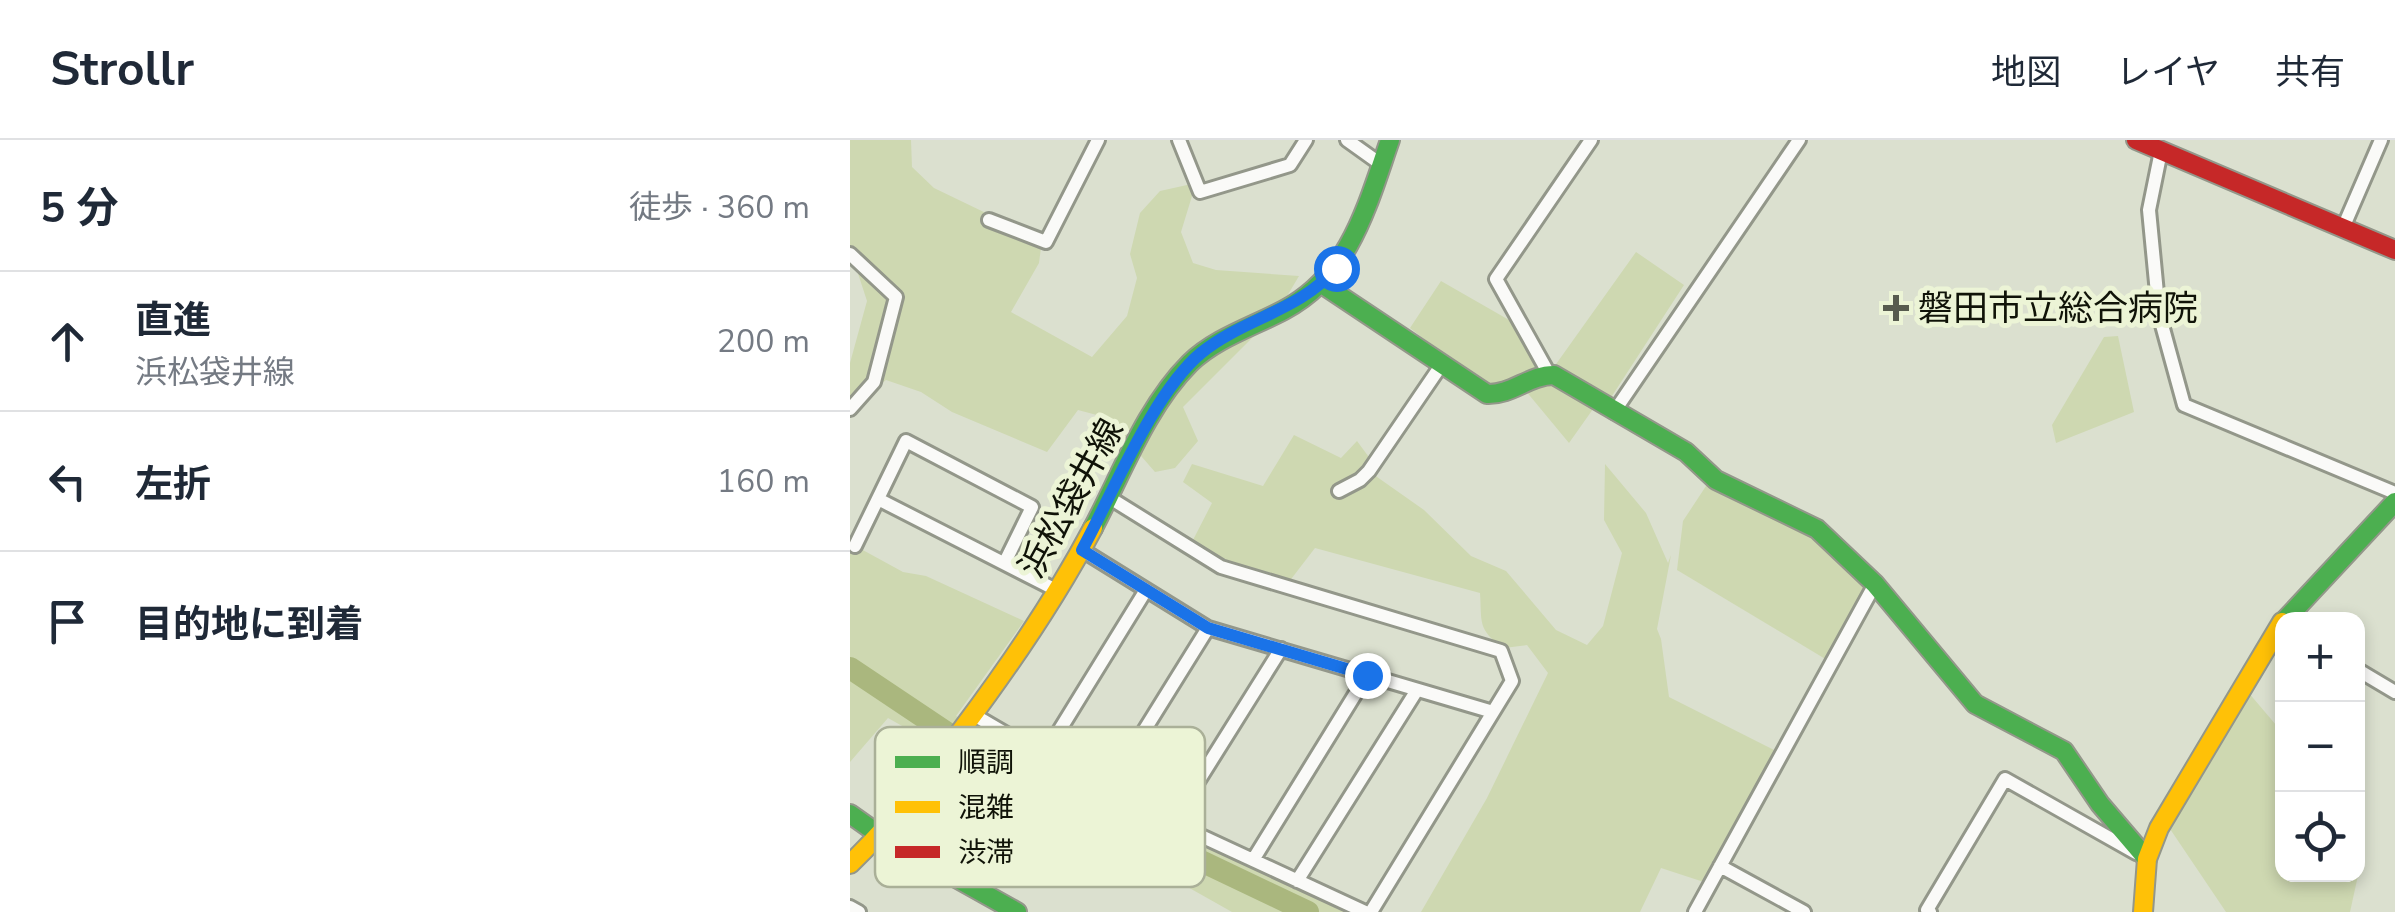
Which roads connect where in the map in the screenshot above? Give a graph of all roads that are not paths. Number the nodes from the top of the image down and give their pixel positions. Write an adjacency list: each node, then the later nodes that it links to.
1 (1098, 140): 12 (street)
2 (1179, 140): 3 (street)
3 (1306, 140)
4 (1347, 140): 11 (street)
5 (1390, 140): 11 (street, 浜松袋井線)
6 (1591, 140): 18 (street)
7 (1799, 140): 20 (street)
8 (2136, 140): 10 (street)
9 (2381, 140): 13 (street)
10 (2167, 148): 13 (street); 22 (street)
11 (1382, 164): 16 (street, 浜松袋井線)
12 (989, 220)
13 (2343, 228): 14 (street)
14 (2395, 250)
15 (850, 254): 19 (street)
16 (1322, 284): 17 (street); 23 (street, 浜松袋井線)
17 (1442, 364): 18 (street); 21 (street)
18 (1548, 374): 20 (street)
19 (850, 408)
20 (1614, 412): 29 (street)
21 (1340, 491)
22 (2395, 493)
23 (1110, 498): 27 (street, 浜松袋井線); 40 (street)
24 (878, 499): 26 (street); 28 (street); 28 (street)
25 (2395, 502): 32 (street)
26 (855, 546)
27 (1082, 550): 30 (street); 31 (street, 浜松袋井線)
28 (1005, 562): 31 (street)
29 (1875, 584): 51 (street); 54 (street)
30 (1146, 590): 33 (street); 44 (street)
31 (1058, 591): 41 (street, 浜松袋井線)
32 (2293, 612)
33 (1208, 628): 35 (street); 45 (street)
34 (2275, 636): 51 (street)
35 (1281, 650): 37 (street); 46 (street)
36 (2365, 674): 39 (street)
37 (1367, 675): 38 (street); 52 (street)
38 (1417, 690): 40 (street); 55 (street)
39 (2395, 692)
40 (1493, 712): 61 (street)
41 (974, 715): 42 (street, 浜松袋井線); 43 (street)
42 (965, 727)
43 (994, 727)
44 (1062, 727)
45 (1146, 727)
46 (1205, 771)
47 (850, 814): 48 (street)
48 (875, 832)
49 (1205, 838): 52 (street)
50 (875, 841): 53 (street, 浜松袋井線)
51 (2147, 859): 58 (street); 64 (street)
52 (1253, 860): 55 (street)
53 (850, 864)
54 (1720, 866): 62 (street); 63 (street)
55 (1297, 881): 61 (street)
56 (972, 887): 60 (street)
57 (850, 907): 59 (street)
58 (2139, 907)
59 (860, 912)
60 (1017, 912)
61 (1368, 912)
62 (1695, 912)
63 (1804, 912)
64 (1930, 912)

